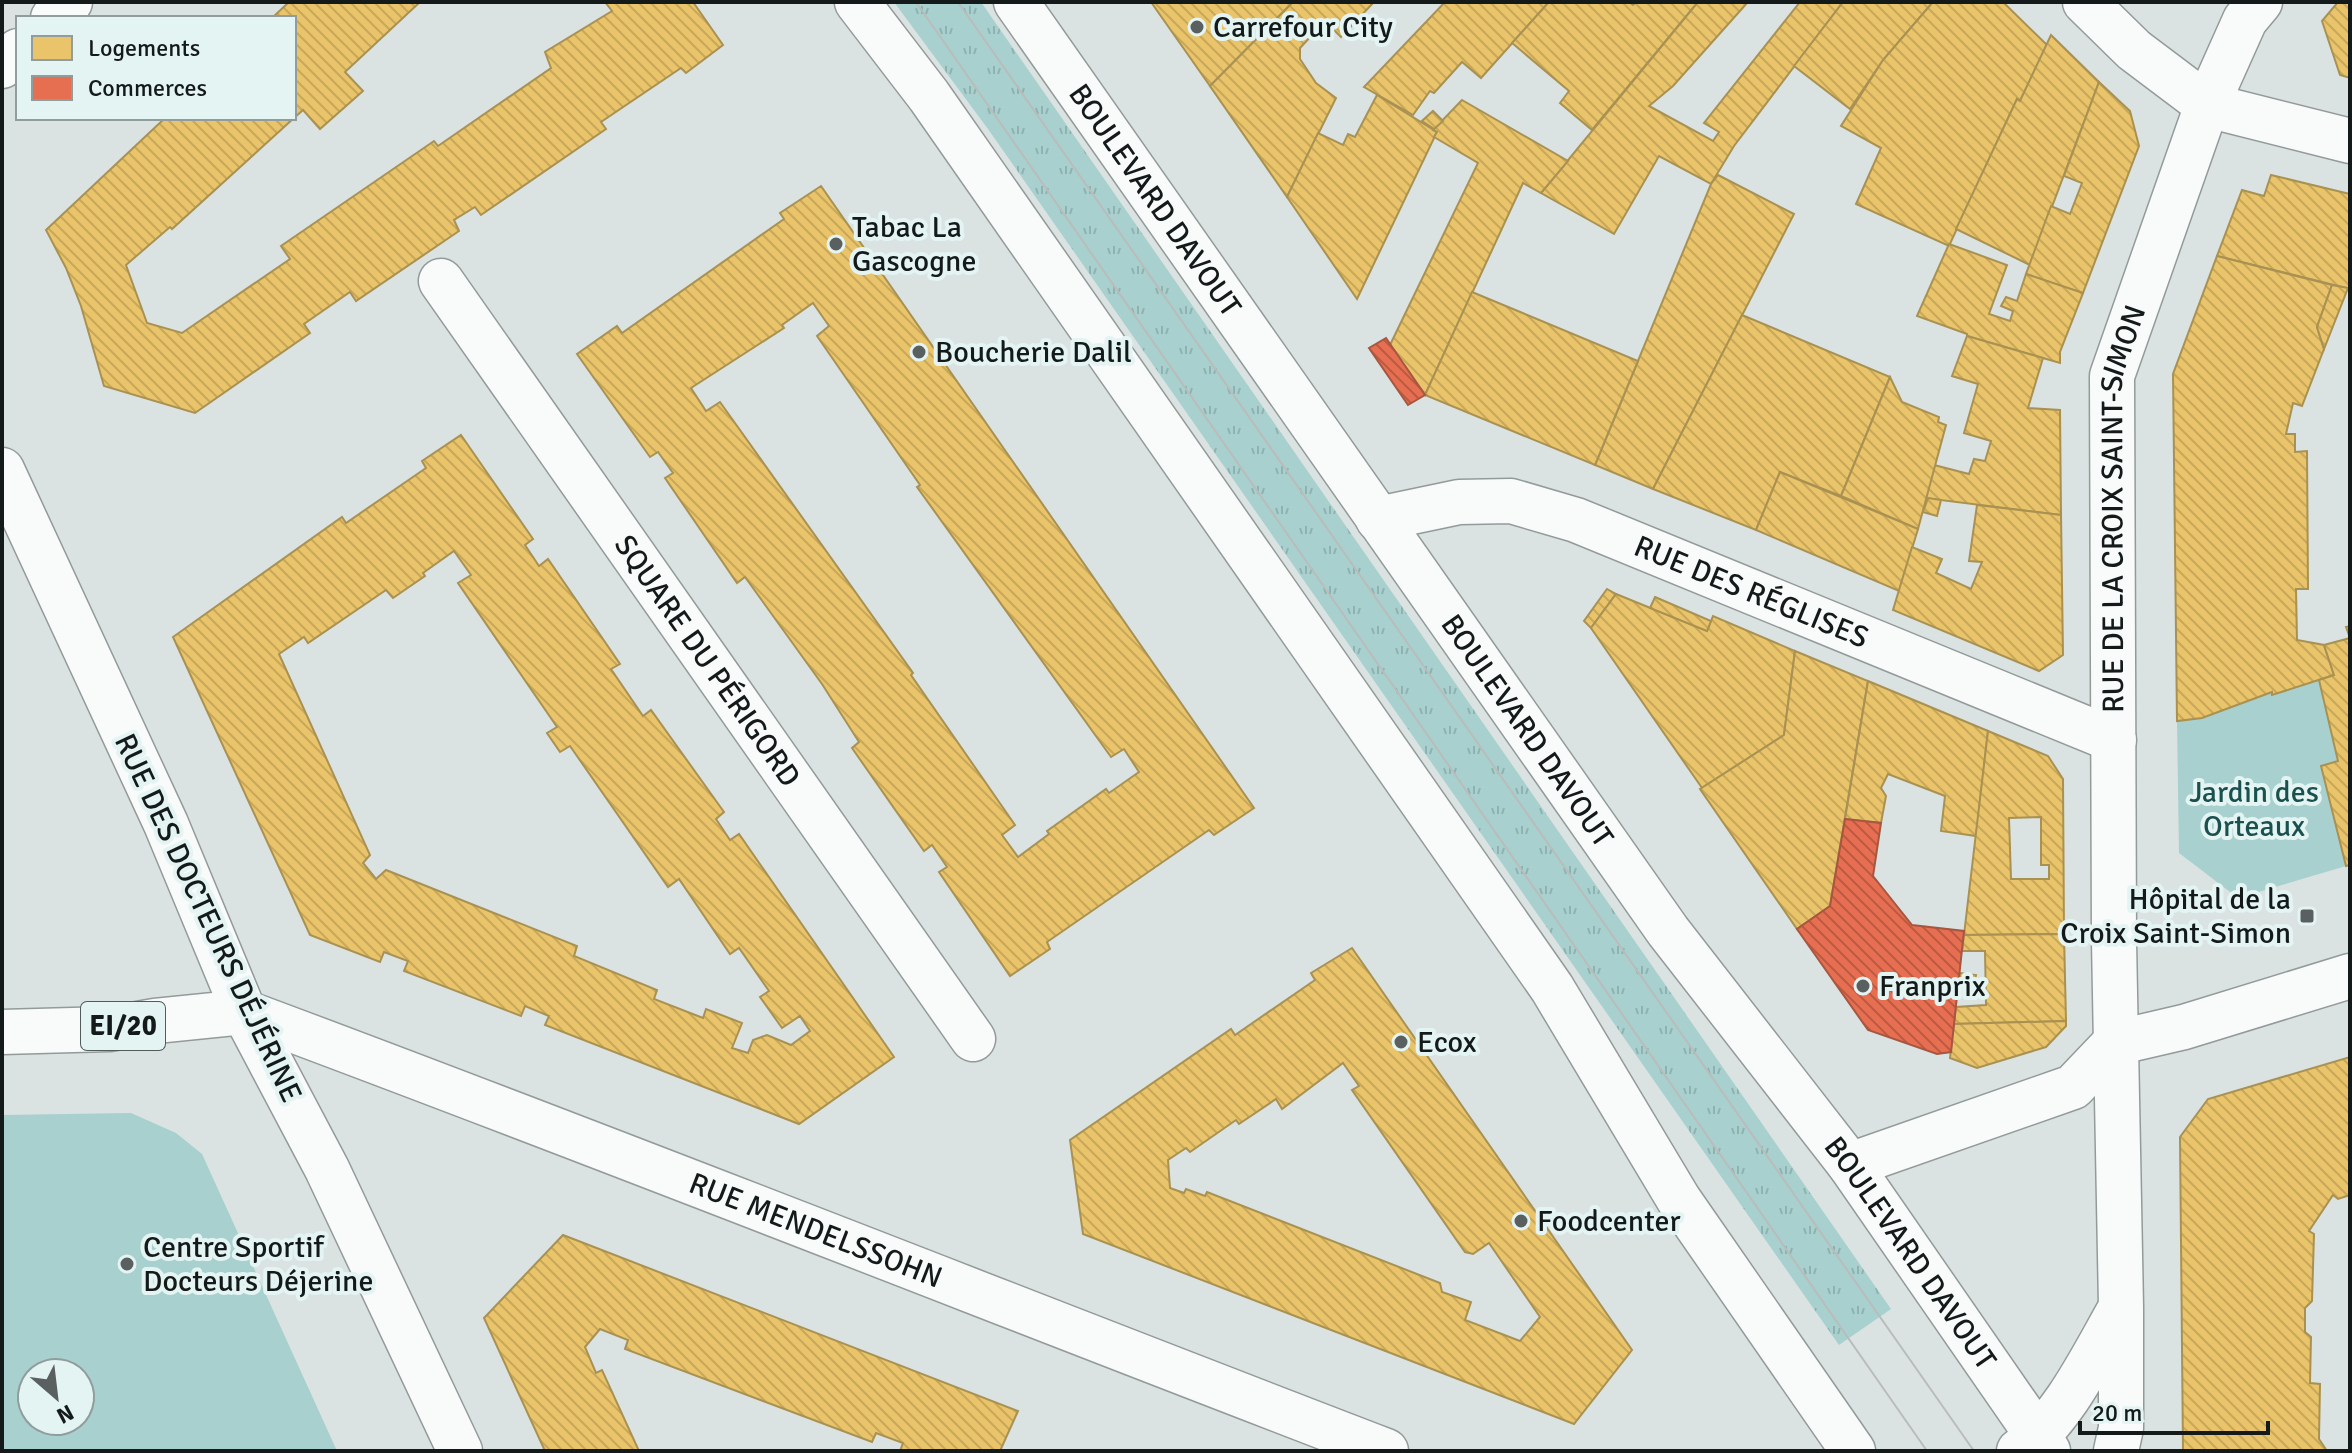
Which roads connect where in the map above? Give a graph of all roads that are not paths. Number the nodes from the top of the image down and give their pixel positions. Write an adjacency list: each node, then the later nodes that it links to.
1 (70, 2): 6 (main road)
2 (857, 2): 23 (main road)
3 (1016, 2): 11 (main road, BOULEVARD DAVOUT)
4 (2085, 2): 7 (main road)
5 (2260, 2): 7 (main road, RUE DE LA CROIX SAINT-SIMON)
6 (55, 16)
7 (2207, 105): 8 (main road); 12 (main road, RUE DE LA CROIX SAINT-SIMON)
8 (2350, 141)
9 (441, 281): 16 (main road, SQUARE DU PÉRIGORD)
10 (2, 470): 14 (main road, RUE DES DOCTEURS DÉJÉRINE)
11 (1378, 519): 12 (main road, RUE DES RÉGLISES); 18 (main road, BOULEVARD DAVOUT)
12 (2114, 740): 17 (main road, RUE DE LA CROIX SAINT-SIMON)
13 (2350, 976): 17 (main road)
14 (244, 1012): 15 (main road, EI/20); 21 (main road, RUE DES DOCTEURS DÉJÉRINE); 22 (main road, RUE MENDELSSOHN)
15 (2, 1032)
16 (973, 1039)
17 (2115, 1043): 18 (main road); 19 (main road, RUE DE LA CROIX SAINT-SIMON)
18 (1850, 1165): 20 (main road, BOULEVARD DAVOUT)
19 (2121, 1307): 20 (main road); 24 (main road, RUE DE LA CROIX SAINT-SIMON)
20 (2035, 1446)
21 (460, 1451)
22 (1386, 1451)
23 (1853, 1451)
24 (2116, 1451)

